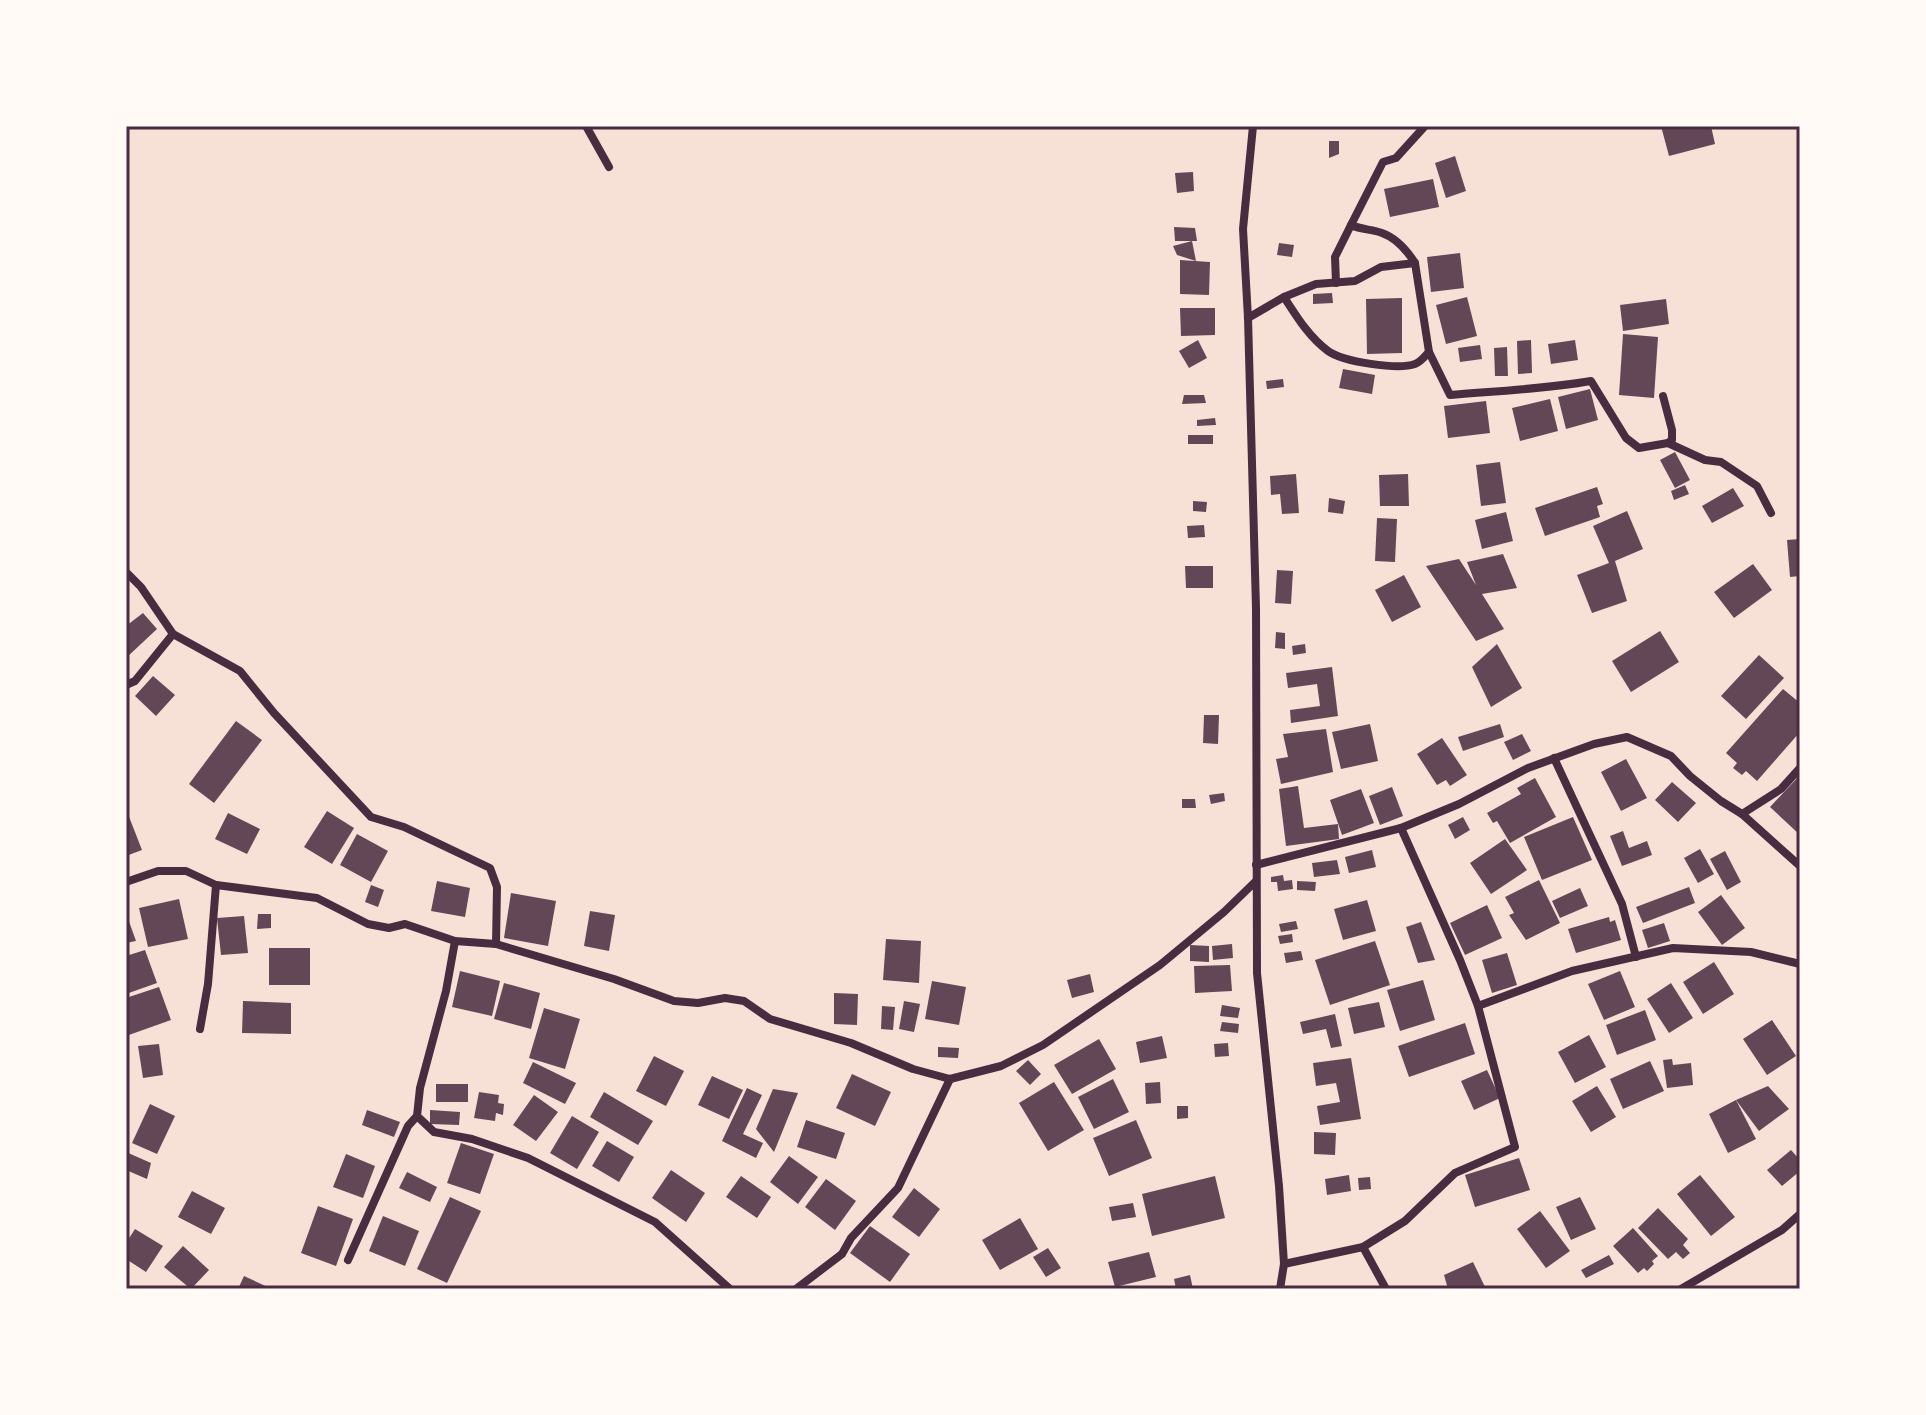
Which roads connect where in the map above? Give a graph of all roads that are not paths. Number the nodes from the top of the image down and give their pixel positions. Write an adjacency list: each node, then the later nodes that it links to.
1 (586, 126): 4 (street)
2 (1253, 126): 9 (street)
3 (1425, 126): 5 (street)
4 (609, 167)
5 (1351, 225): 6 (street); 7 (street)
6 (1415, 263): 7 (street); 10 (street)
7 (1336, 283): 8 (street)
8 (1284, 297): 9 (street); 10 (street)
9 (1248, 318): 21 (street)
10 (1429, 352): 12 (street)
11 (1663, 396): 12 (street)
12 (1668, 443): 13 (street)
13 (1771, 513)
14 (126, 572): 15 (street)
15 (173, 634): 16 (street); 27 (street)
16 (126, 685)
17 (1554, 758): 19 (street); 20 (street); 28 (street)
18 (1800, 768): 19 (street)
19 (1742, 814): 22 (street)
20 (1401, 828): 21 (street); 30 (street)
21 (1256, 865): 23 (street)
22 (1800, 866)
23 (1256, 881): 32 (street); 37 (street)
24 (126, 882): 25 (street)
25 (216, 885): 26 (street); 31 (street)
26 (455, 941): 27 (street); 33 (street)
27 (496, 944): 32 (street)
28 (1636, 957): 29 (street); 30 (street)
29 (1800, 964)
30 (1478, 1006): 35 (street)
31 (200, 1029)
32 (950, 1079): 39 (street)
33 (417, 1116): 36 (street); 38 (street)
34 (1800, 1214): 42 (street)
35 (1363, 1247): 37 (street); 41 (street)
36 (348, 1260)
37 (1284, 1264): 40 (street)
38 (730, 1289)
39 (796, 1289)
40 (1280, 1289)
41 (1386, 1289)
42 (1681, 1289)

